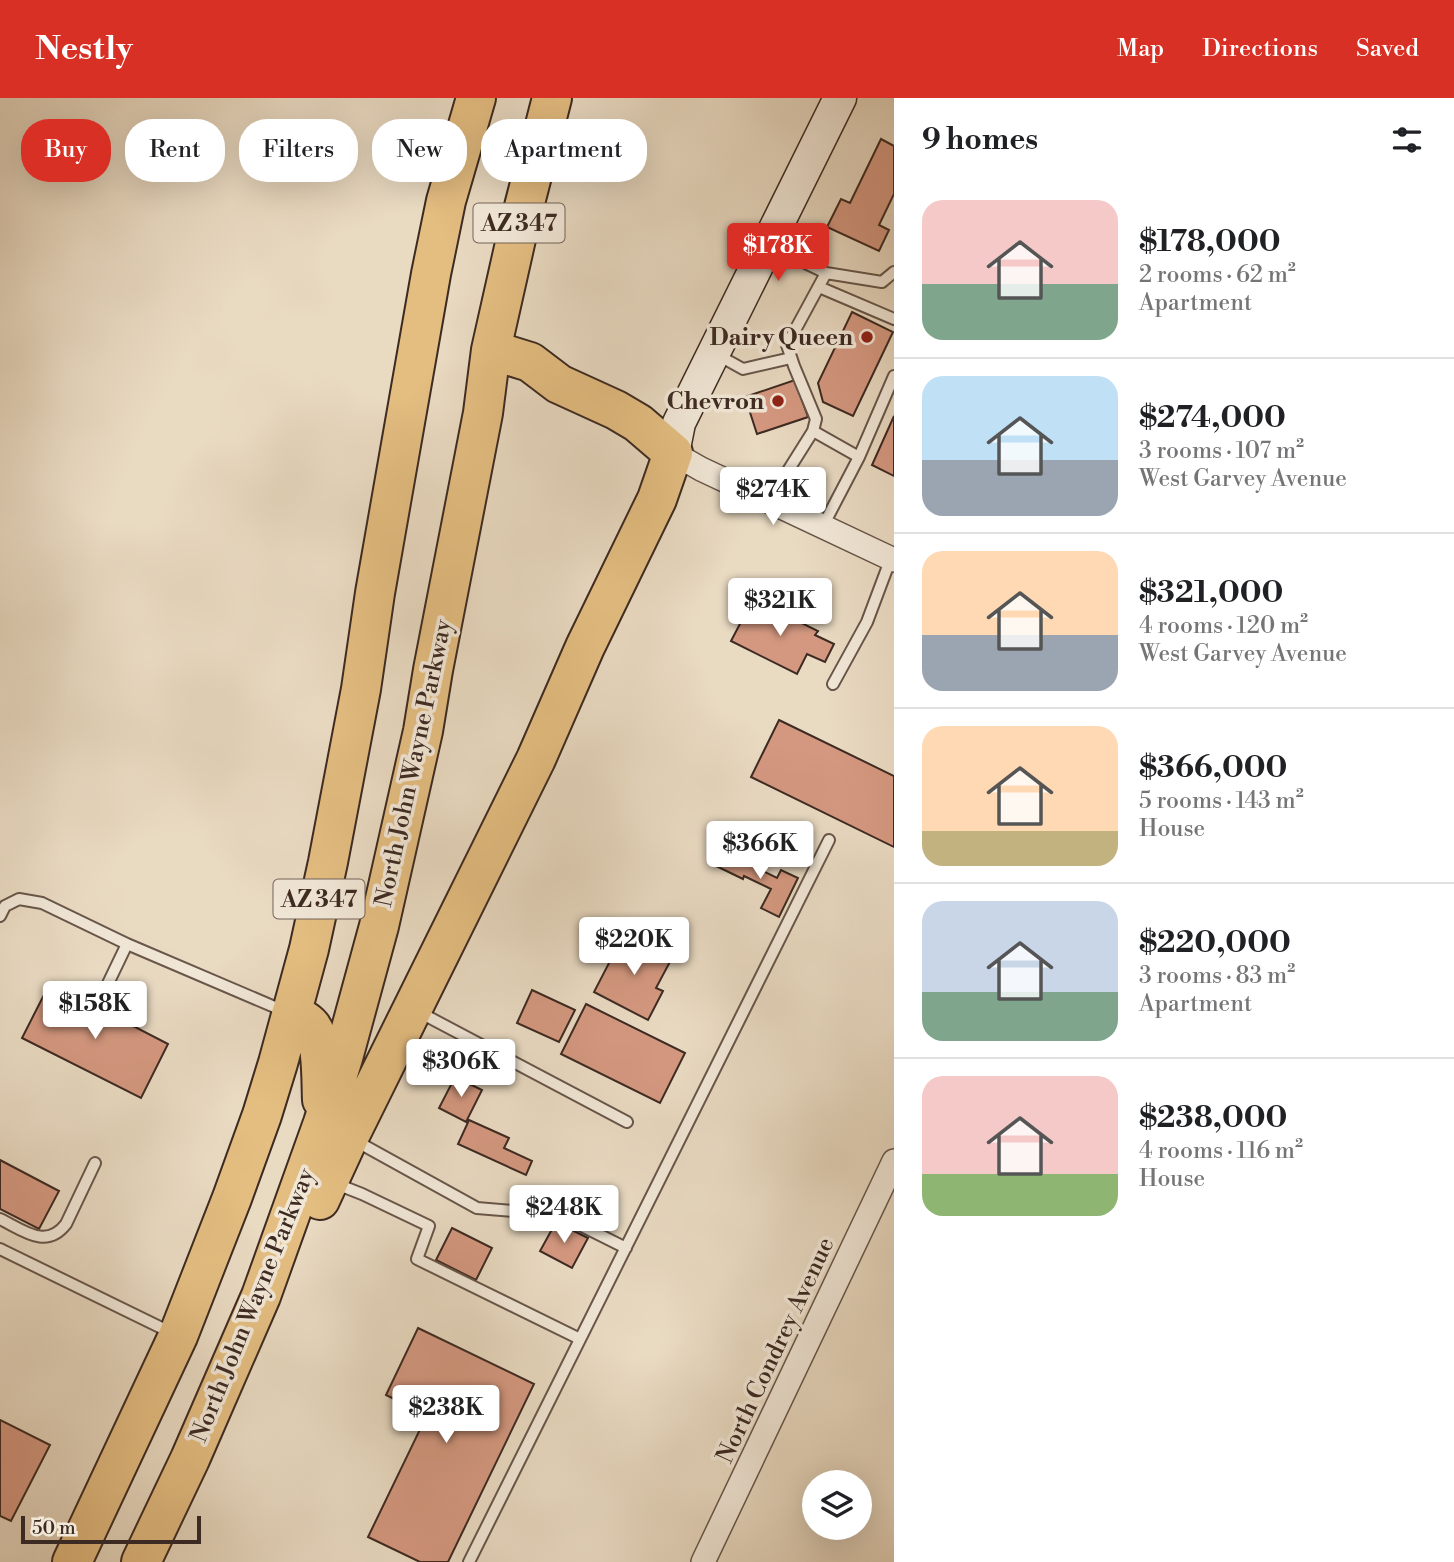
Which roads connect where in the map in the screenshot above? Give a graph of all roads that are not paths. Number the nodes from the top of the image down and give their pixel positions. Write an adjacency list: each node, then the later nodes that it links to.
1 (450, 98): 5 (highway)
2 (476, 98): 5 (highway, AZ 347)
3 (552, 98): 11 (highway, North John Wayne Parkway / AZ 347)
4 (840, 98): 6 (main road)
5 (446, 201): 27 (highway, AZ 347)
6 (767, 245): 8 (lane); 12 (main road)
7 (894, 272): 8 (lane)
8 (826, 273): 9 (lane)
9 (819, 287): 10 (lane); 13 (lane)
10 (894, 319)
11 (491, 350): 16 (highway); 29 (highway, North John Wayne Parkway / AZ 347)
12 (713, 353): 13 (lane); 16 (main road)
13 (791, 358): 15 (lane)
14 (894, 376): 17 (lane)
15 (813, 431): 17 (lane); 18 (lane)
16 (673, 453): 18 (street); 26 (highway)
17 (859, 457): 19 (lane)
18 (769, 501): 19 (street)
19 (823, 526): 20 (street)
20 (893, 559): 21 (lane)
21 (833, 684)
22 (829, 840): 35 (lane)
23 (0, 916): 24 (lane)
24 (127, 944): 25 (lane); 27 (lane)
25 (103, 994)
26 (413, 1009): 28 (lane); 29 (highway)
27 (291, 1014): 29 (highway); 37 (highway, AZ 347)
28 (627, 1122)
29 (336, 1130): 32 (highway); 35 (lane); 39 (highway, North John Wayne Parkway / AZ 347)
30 (894, 1161): 33 (street, North Condrey Avenue)
31 (95, 1163): 34 (lane)
32 (328, 1181): 38 (lane); 39 (highway)
33 (888, 1191): 43 (street, North Condrey Avenue)
34 (0, 1219)
35 (626, 1248): 38 (lane)
36 (0, 1249): 37 (lane)
37 (178, 1336): 40 (highway, AZ 347)
38 (580, 1339): 42 (lane)
39 (173, 1495): 41 (highway, North John Wayne Parkway / AZ 347)
40 (72, 1562)
41 (141, 1562)
42 (469, 1562)
43 (703, 1562)

